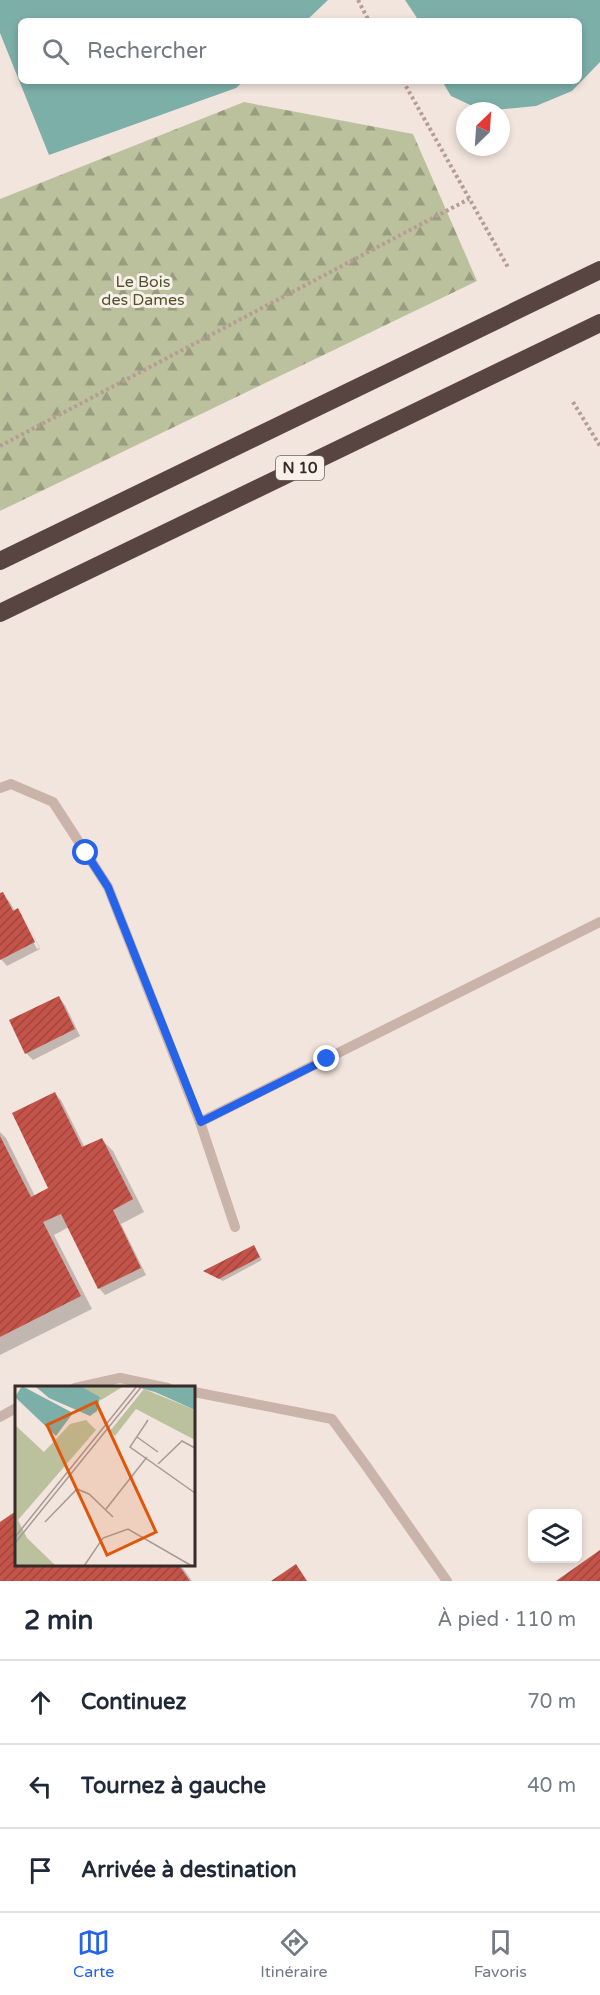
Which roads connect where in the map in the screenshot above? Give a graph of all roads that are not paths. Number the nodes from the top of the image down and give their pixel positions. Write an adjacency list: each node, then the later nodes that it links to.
1 (600, 270): 3 (highway)
2 (600, 323): 4 (highway, N 10)
3 (0, 561)
4 (0, 613)
5 (0, 788): 7 (lane)
6 (600, 922): 7 (lane)
7 (201, 1122): 8 (lane)
8 (235, 1227)
9 (84, 1386): 10 (lane)
10 (158, 1386)
11 (195, 1392): 14 (lane)
12 (15, 1409): 13 (lane)
13 (0, 1418)
14 (447, 1581)

